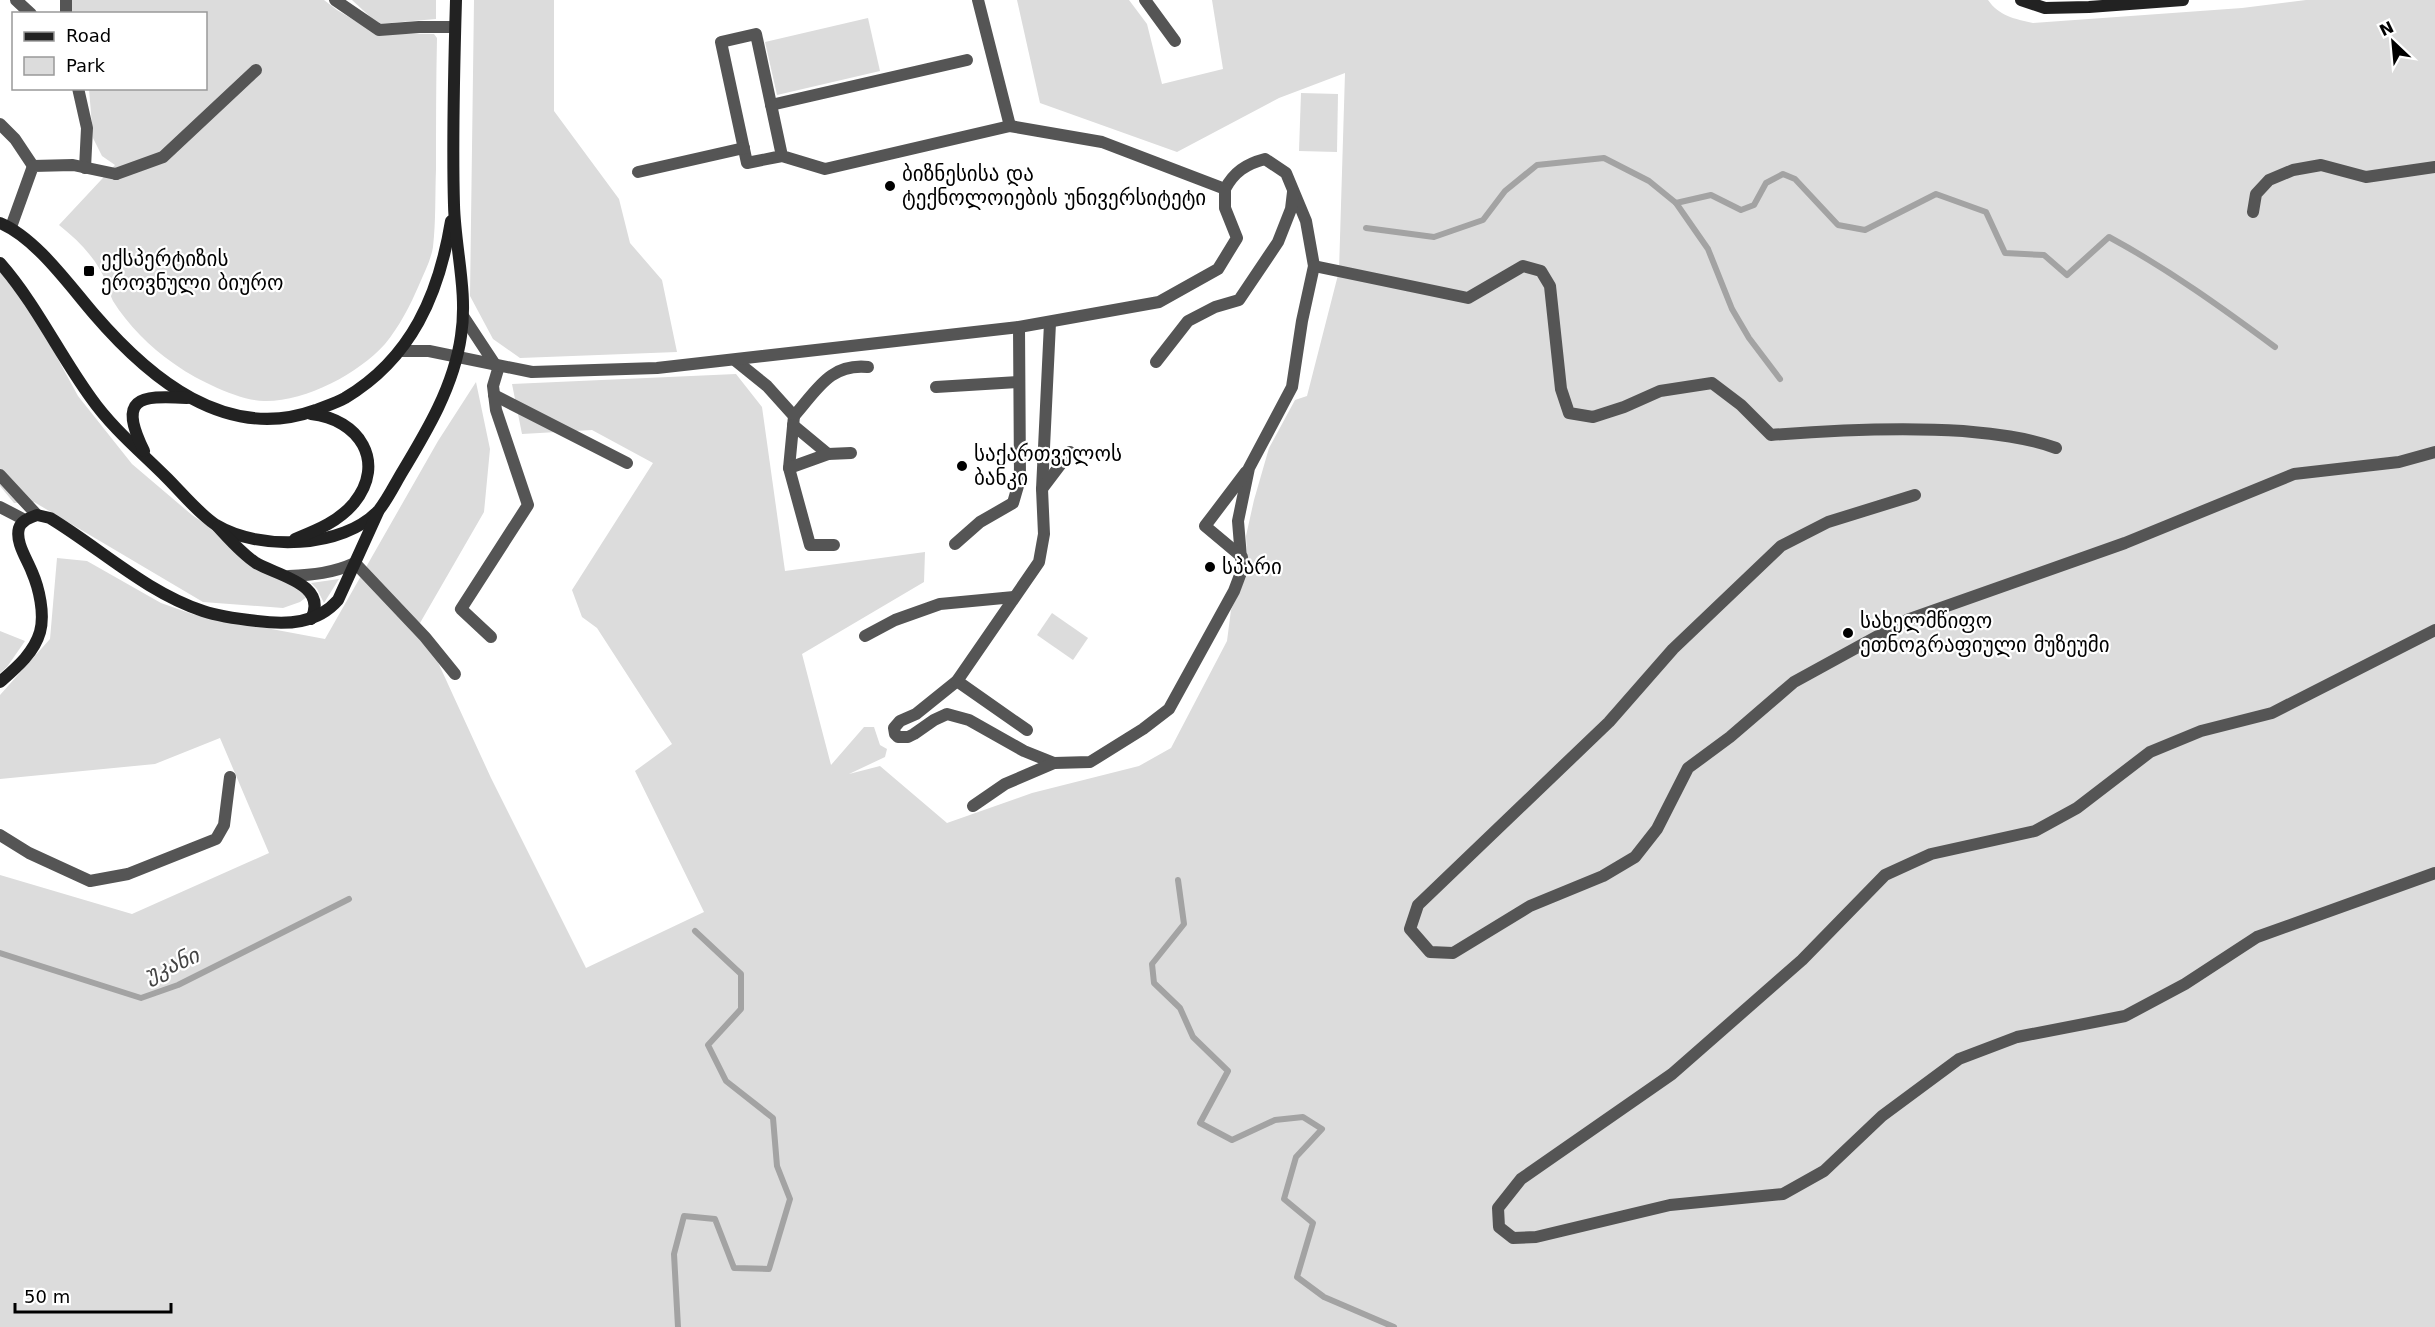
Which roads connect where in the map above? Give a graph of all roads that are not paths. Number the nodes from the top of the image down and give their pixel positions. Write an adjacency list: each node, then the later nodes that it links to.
1 (16, 0): 8 (street)
2 (335, 0): 9 (street)
3 (456, 0): 9 (main road)
4 (978, 0): 16 (street)
5 (1145, 0): 10 (street)
6 (2021, 0): 7 (main road)
7 (2183, 0)
8 (29, 12)
9 (455, 27): 25 (main road)
10 (1175, 41)
11 (968, 60): 14 (street)
12 (256, 70): 21 (street)
13 (78, 90): 21 (street)
14 (771, 105): 17 (street); 18 (street)
15 (0, 124): 19 (street)
16 (1010, 126): 18 (street); 23 (street)
17 (744, 148): 18 (street); 22 (street)
18 (782, 156)
19 (33, 166): 21 (street); 27 (street)
20 (2435, 167): 26 (street)
21 (85, 168)
22 (638, 172)
23 (1225, 189): 24 (street); 31 (street)
24 (1293, 190): 29 (street); 36 (street)
25 (454, 208): 30 (main road); 33 (main road)
26 (2253, 212)
27 (5, 225): 42 (main road)
28 (0, 263): 50 (main road)
29 (1314, 266): 45 (street); 53 (street)
30 (463, 316): 34 (main road); 37 (street)
31 (1050, 323): 32 (street); 55 (street)
32 (1019, 327): 35 (street); 39 (street)
33 (401, 351): 34 (street); 43 (main road)
34 (457, 358): 37 (street); 58 (main road)
35 (736, 361): 37 (street); 44 (street)
36 (1156, 362)
37 (498, 366): 41 (street)
38 (868, 367): 44 (street)
39 (1019, 382): 40 (street); 63 (street)
40 (936, 387)
41 (494, 395): 51 (street); 72 (street)
42 (188, 398): 43 (main road); 50 (main road)
43 (307, 413): 62 (main road)
44 (794, 421): 49 (street); 52 (street)
45 (2056, 448)
46 (1070, 452): 55 (street)
47 (2435, 452): 56 (street)
48 (851, 453): 49 (street)
49 (828, 454): 52 (street)
50 (147, 458): 61 (main road)
51 (627, 463)
52 (789, 468): 64 (street)
53 (1249, 468): 65 (street); 65 (street)
54 (0, 475): 59 (street)
55 (1041, 489): 68 (street)
56 (1916, 495)
57 (0, 507): 60 (street)
58 (378, 510): 62 (main road); 66 (main road)
59 (37, 514): 60 (main road); 69 (main road)
60 (25, 520): 75 (main road)
61 (216, 524): 62 (main road); 67 (main road)
62 (286, 543)
63 (954, 544)
64 (834, 545)
65 (1242, 556): 77 (street)
66 (355, 563): 67 (street); 69 (main road); 73 (street)
67 (289, 576): 69 (main road)
68 (1014, 597): 71 (street); 74 (street)
69 (311, 618)
70 (2435, 630): 81 (street)
71 (866, 636)
72 (491, 637)
73 (455, 674)
74 (957, 681): 76 (street); 77 (street)
75 (0, 682)
76 (1027, 730)
77 (1054, 763): 79 (street)
78 (230, 777): 80 (street)
79 (973, 806)
80 (0, 835)
81 (2435, 873)

